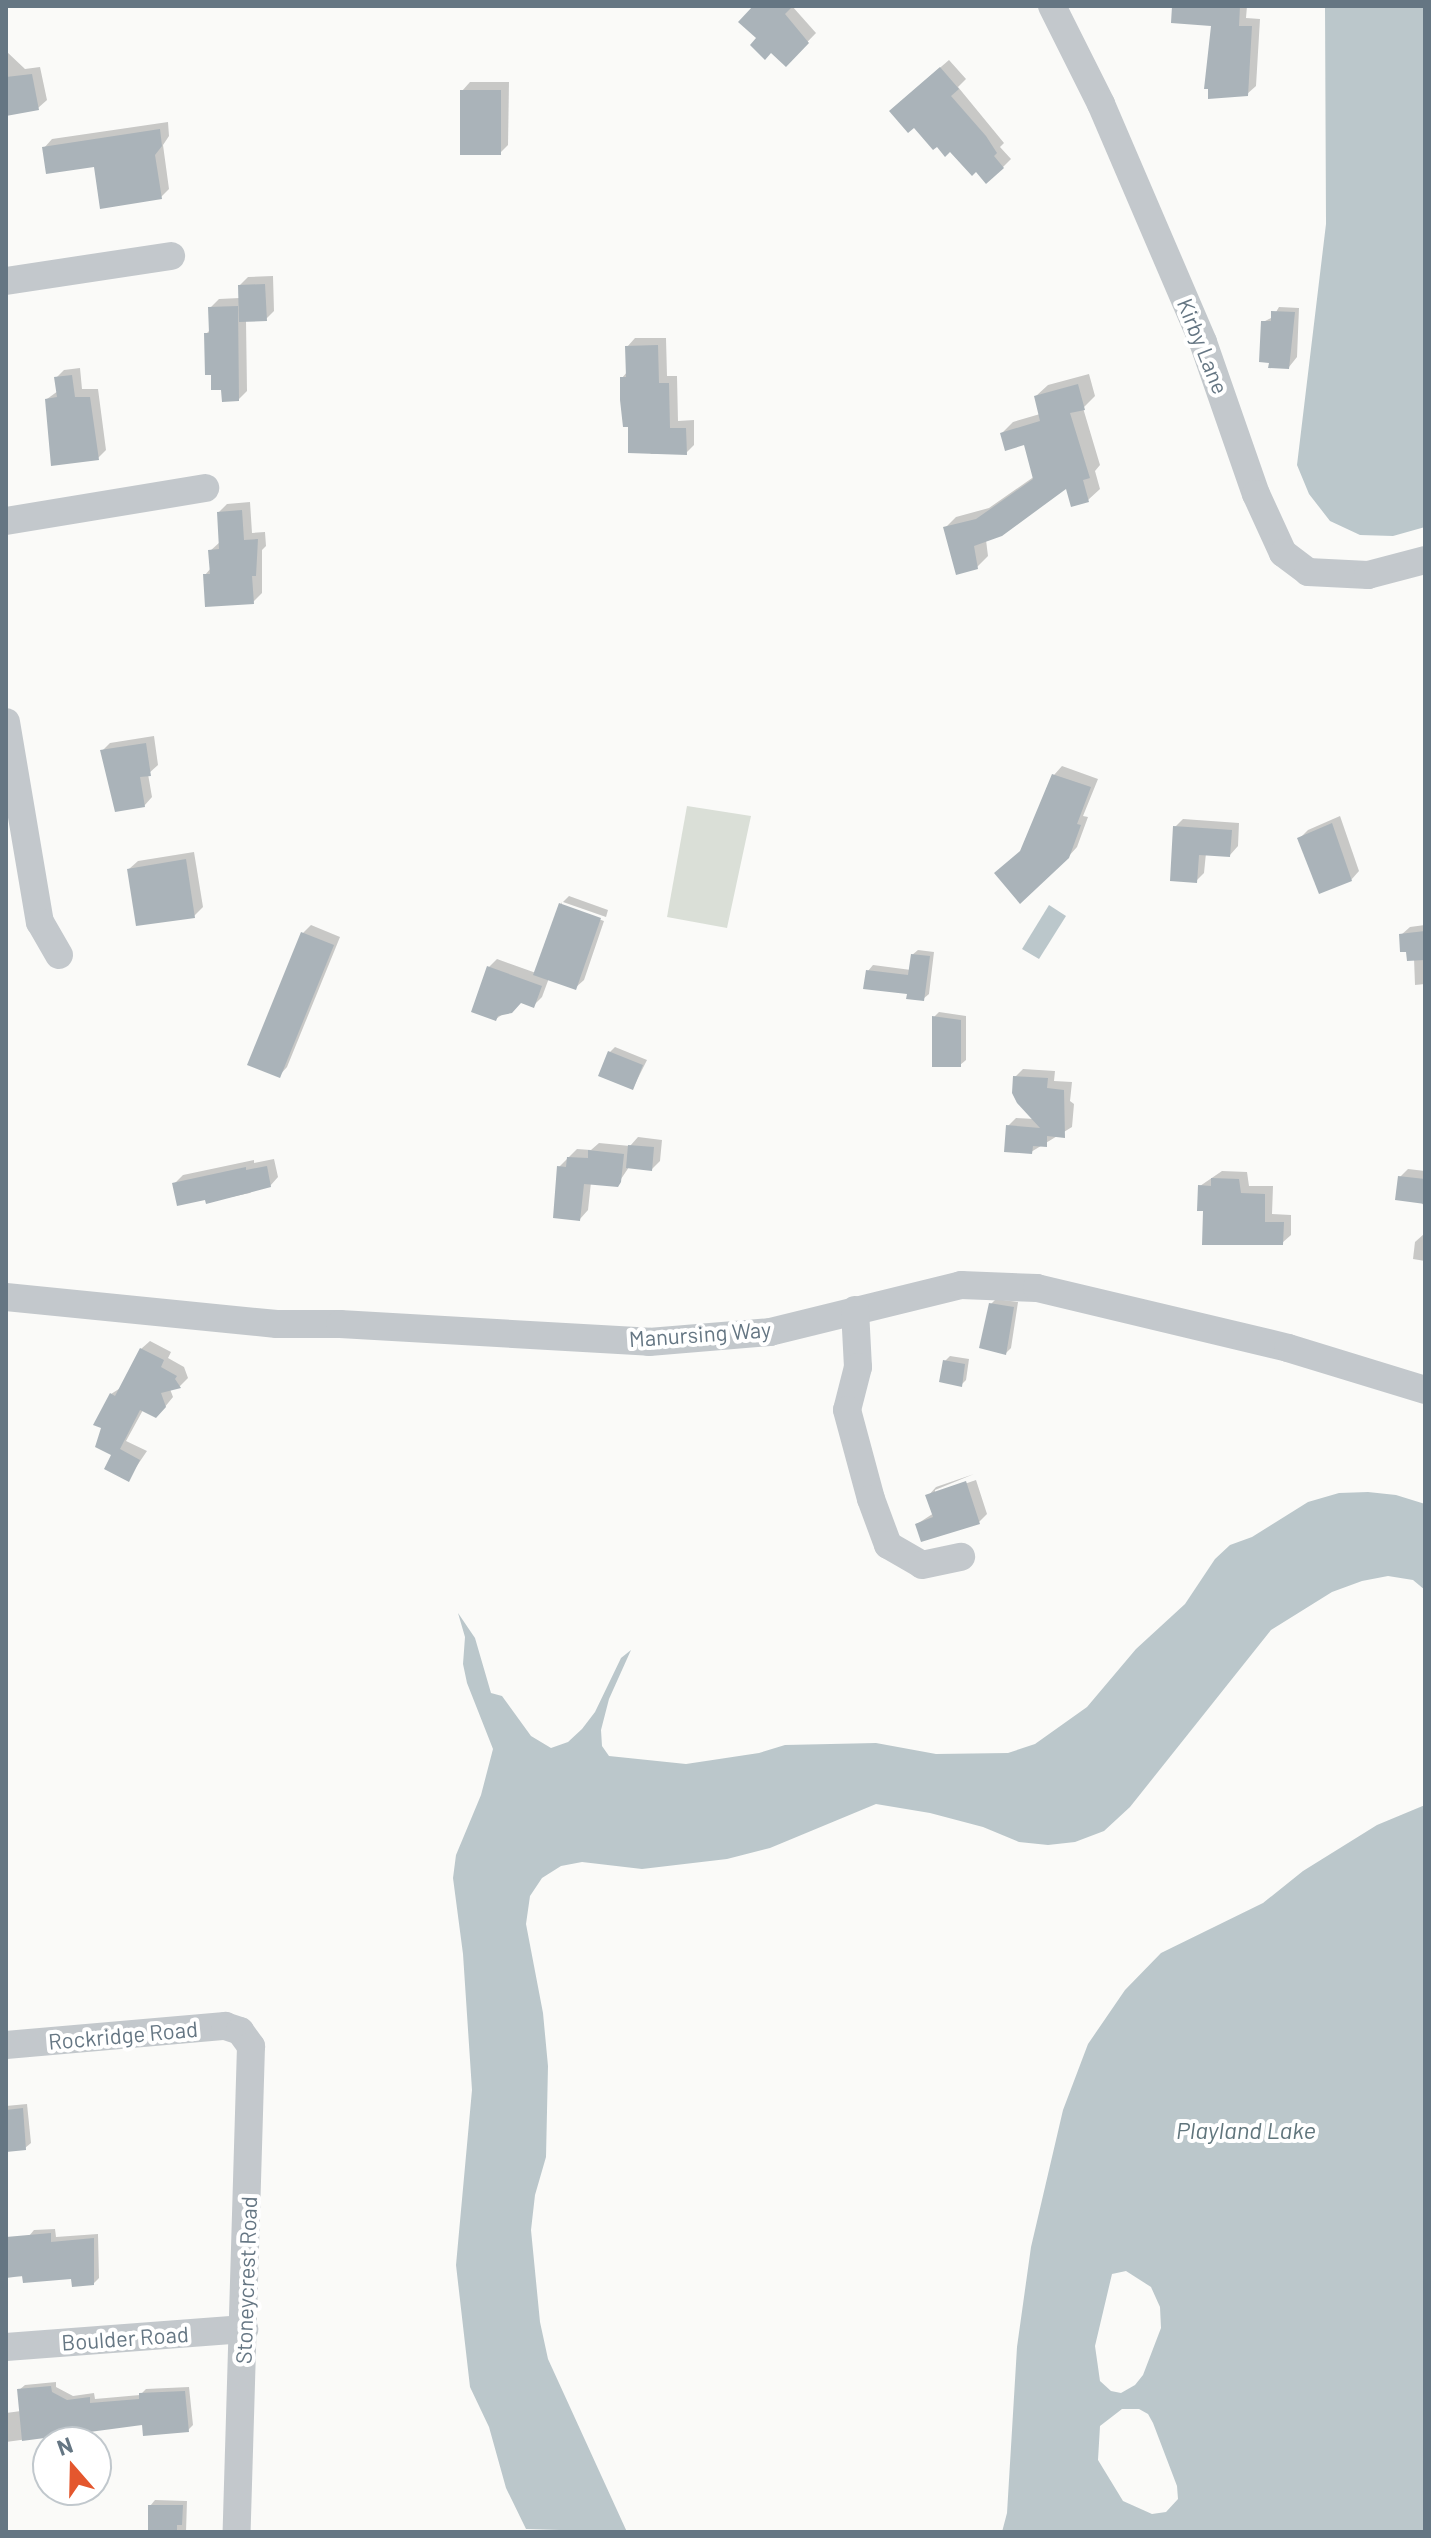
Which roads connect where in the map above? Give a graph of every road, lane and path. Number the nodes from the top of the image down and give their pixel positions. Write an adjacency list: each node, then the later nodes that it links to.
1 (1052, 6): 6 (street, Kirby Lane)
2 (171, 256): 3 (street)
3 (6, 281)
4 (205, 488): 5 (street)
5 (6, 521)
6 (1425, 560)
7 (6, 722): 8 (street)
8 (59, 955)
9 (6, 1297): 10 (street, Manursing Way)
10 (855, 1310): 11 (street, Manursing Way); 12 (street)
11 (1425, 1390)
12 (961, 1557)
13 (240, 2031): 14 (street, Rockridge Road); 15 (street, Stoneycrest Road)
14 (6, 2045)
15 (244, 2329): 16 (street, Boulder Road); 17 (street, Stoneycrest Road)
16 (6, 2347)
17 (237, 2532)

